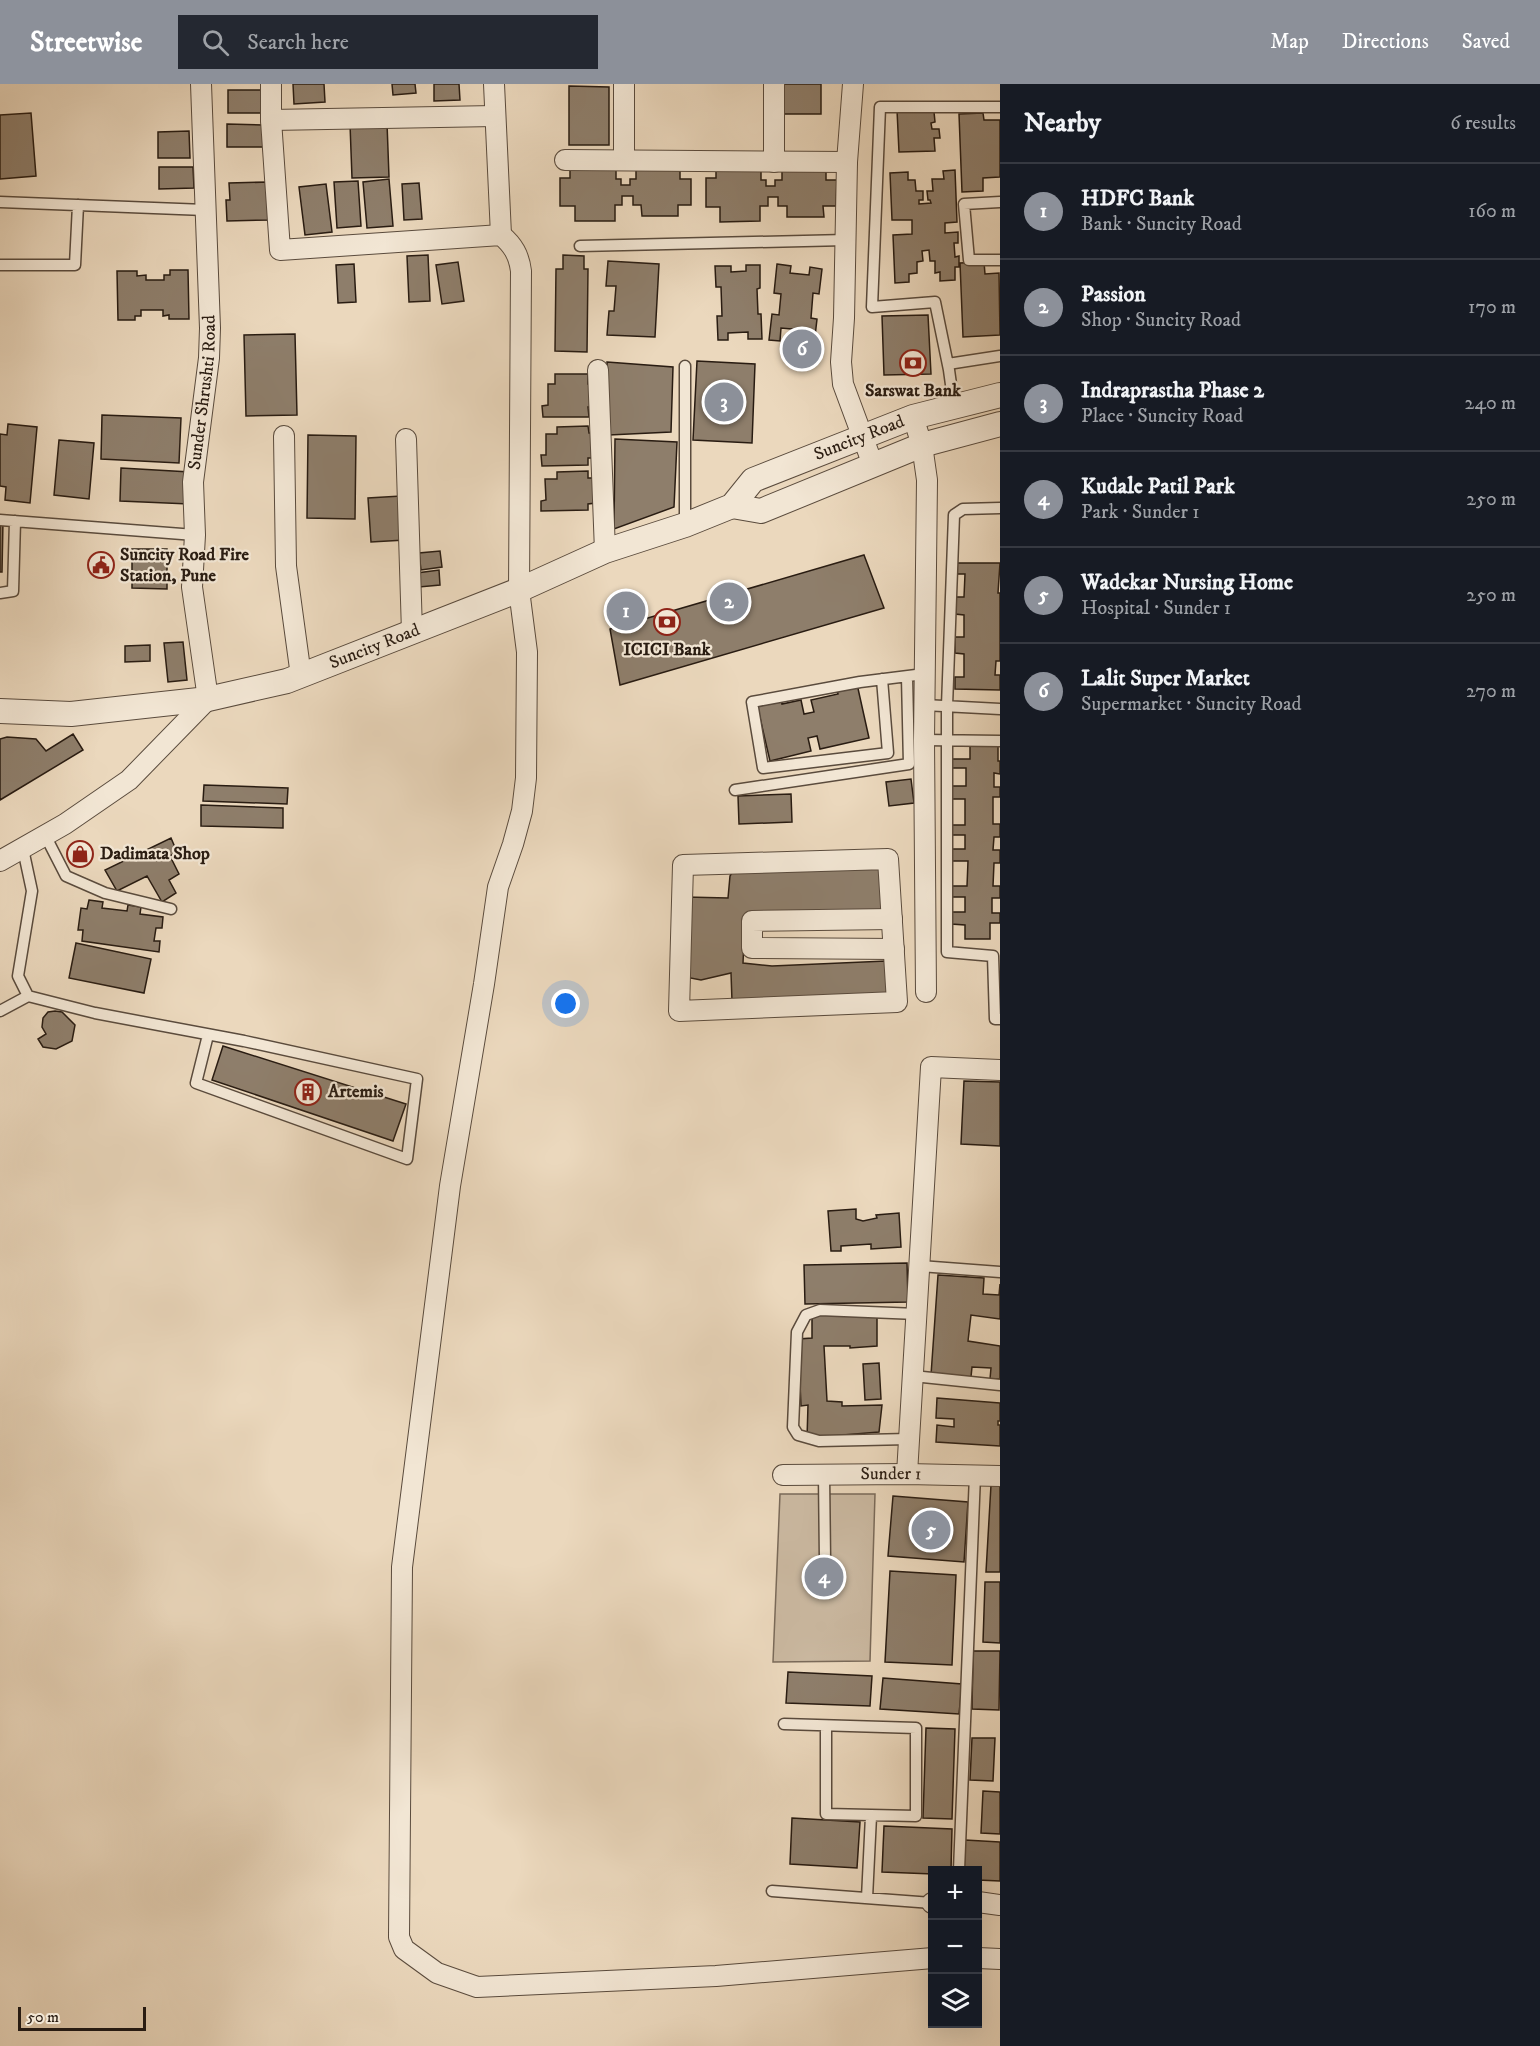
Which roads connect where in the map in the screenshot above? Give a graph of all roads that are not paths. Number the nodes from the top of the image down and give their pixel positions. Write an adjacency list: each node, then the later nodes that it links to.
1 (201, 84): 17 (street, Sunder Shrushti Road)
2 (271, 84): 9 (street)
3 (494, 84): 8 (street)
4 (624, 84): 11 (street)
5 (774, 84): 12 (street)
6 (853, 84): 13 (street)
7 (1000, 107): 24 (lane)
8 (495, 116): 9 (street); 18 (street)
9 (271, 120): 18 (street)
10 (565, 160): 11 (street)
11 (624, 160): 12 (street)
12 (774, 162): 13 (street)
13 (847, 162): 19 (street)
14 (0, 202): 16 (lane)
15 (1000, 202): 21 (lane)
16 (78, 205): 17 (lane); 22 (lane)
17 (206, 210): 41 (street, Sunder Shrushti Road)
18 (501, 235): 43 (street)
19 (846, 240): 20 (lane); 32 (street)
20 (580, 246)
21 (1000, 260)
22 (0, 265)
23 (1000, 356): 24 (lane)
24 (948, 364): 28 (lane)
25 (685, 366): 40 (lane)
26 (598, 370): 42 (street)
27 (1000, 395): 28 (street, Suncity Road)
28 (954, 406): 29 (street, Suncity Road)
29 (913, 417): 32 (street, Suncity Road); 34 (street)
30 (1000, 424): 34 (street, Suncity Road)
31 (284, 436): 47 (street)
32 (862, 437): 35 (street); 36 (street, Suncity Road)
33 (406, 439): 45 (street)
34 (922, 445): 35 (street, Suncity Road); 46 (street)
35 (873, 465): 36 (street, Suncity Road)
36 (732, 506): 40 (street, Suncity Road)
37 (1000, 508): 51 (lane)
38 (0, 520): 39 (lane)
39 (15, 521): 41 (lane); 44 (lane)
40 (685, 525): 42 (street, Suncity Road)
41 (195, 535): 49 (street, Sunder Shrushti Road)
42 (604, 551): 43 (street, Suncity Road)
43 (519, 590): 45 (street, Suncity Road); 91 (street)
44 (0, 593)
45 (412, 632): 47 (street, Suncity Road)
46 (916, 675): 48 (lane); 50 (street); 57 (lane)
47 (301, 676): 49 (street, Suncity Road)
48 (882, 679): 48 (lane)
49 (208, 699): 53 (street, Suncity Road); 58 (street)
50 (924, 705): 51 (lane); 54 (street)
51 (947, 706): 52 (lane); 55 (lane)
52 (1000, 709)
53 (0, 711)
54 (924, 740): 55 (lane); 63 (street)
55 (948, 741): 56 (lane); 67 (lane)
56 (1000, 741)
57 (735, 790)
58 (45, 835): 59 (street); 61 (lane)
59 (23, 849): 60 (street); 65 (lane)
60 (0, 861)
61 (171, 909)
62 (893, 934): 62 (street); 62 (street); 63 (street)
63 (924, 934): 64 (street)
64 (926, 992)
65 (28, 996): 66 (lane); 68 (lane)
66 (0, 1011)
67 (1000, 1019)
68 (208, 1035): 68 (lane)
69 (1000, 1070): 70 (street)
70 (920, 1266): 71 (lane); 72 (street)
71 (1000, 1272)
72 (916, 1314): 73 (street); 75 (lane)
73 (913, 1376): 74 (lane); 75 (street)
74 (1000, 1384)
75 (909, 1439): 77 (street)
76 (824, 1474): 77 (street, Sunder 1); 78 (street, Sunder 1); 81 (lane)
77 (907, 1474): 79 (street, Sunder 1)
78 (783, 1475)
79 (975, 1475): 80 (street, Sunder 1); 85 (lane)
80 (1000, 1476)
81 (825, 1561)
82 (784, 1724): 83 (lane)
83 (826, 1726): 84 (lane); 84 (lane)
84 (871, 1816): 87 (lane)
85 (959, 1866)
86 (772, 1891): 87 (lane)
87 (867, 1898): 88 (lane)
88 (928, 1903)
89 (982, 1903): 90 (street)
90 (1000, 1905)
91 (928, 1958)
92 (982, 1959): 93 (street)
93 (1000, 1959)

